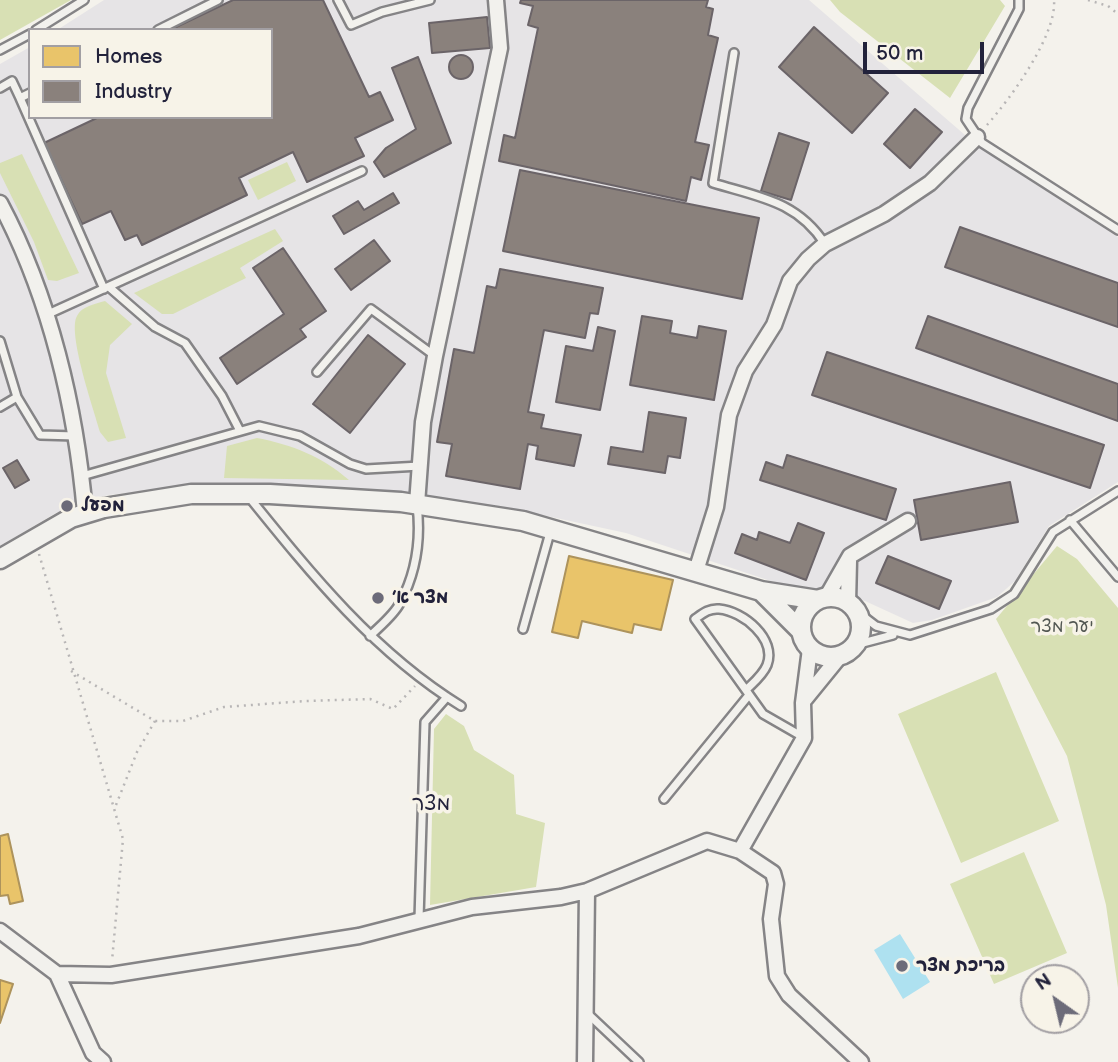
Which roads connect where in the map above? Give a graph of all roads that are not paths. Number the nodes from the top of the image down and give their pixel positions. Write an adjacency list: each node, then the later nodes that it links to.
1 (84, 0): 7 (lane)
2 (218, 0): 8 (lane)
3 (338, 0): 4 (lane)
4 (430, 0)
5 (496, 0): 25 (street)
6 (1019, 0): 17 (lane)
7 (39, 28)
8 (162, 28)
9 (28, 35): 10 (lane)
10 (0, 50)
11 (734, 53): 21 (lane)
12 (0, 88): 14 (lane)
13 (28, 94): 14 (lane)
14 (20, 98): 15 (lane)
15 (28, 116)
16 (30, 119): 22 (lane)
17 (977, 137): 20 (lane); 21 (street)
18 (362, 171): 22 (lane)
19 (1, 209): 23 (street)
20 (1118, 230)
21 (825, 244): 42 (street)
22 (106, 288): 23 (lane); 29 (lane)
23 (46, 316): 30 (street)
24 (0, 341): 27 (lane)
25 (435, 356): 26 (lane); 31 (street)
26 (317, 372)
27 (17, 397): 28 (lane); 30 (lane)
28 (0, 407)
29 (240, 431): 31 (lane); 32 (lane)
30 (77, 436): 32 (street)
31 (420, 466): 35 (street)
32 (82, 476): 36 (street)
33 (1118, 491): 37 (lane)
34 (247, 493): 35 (street); 36 (street); 50 (lane)
35 (417, 504): 39 (street); 50 (lane)
36 (85, 513): 41 (street)
37 (1070, 520): 43 (lane); 49 (lane)
38 (908, 521): 40 (street)
39 (552, 527): 42 (street); 47 (lane)
40 (850, 556): 45 (street); 46 (street)
41 (0, 559)
42 (696, 571): 44 (street)
43 (1118, 577)
44 (761, 591): 45 (street); 48 (street)
45 (822, 599): 46 (street); 48 (street)
46 (852, 606): 49 (lane); 51 (street)
47 (523, 629)
48 (801, 631): 52 (street)
49 (897, 634): 51 (lane)
50 (370, 636): 55 (lane)
51 (855, 645): 53 (street)
52 (810, 649): 53 (street); 56 (street)
53 (840, 656): 56 (street)
54 (747, 693): 54 (lane); 58 (lane); 59 (lane)
55 (447, 697): 57 (lane); 62 (lane)
56 (803, 703): 58 (street)
57 (461, 706)
58 (804, 738): 60 (street)
59 (664, 799)
60 (740, 850): 61 (street); 69 (street)
61 (587, 891): 62 (street); 65 (street)
62 (419, 919): 64 (street)
63 (0, 931): 64 (street)
64 (58, 974): 66 (street)
65 (585, 1012): 67 (street); 68 (lane)
66 (103, 1062)
67 (584, 1062)
68 (639, 1062)
69 (861, 1062)

